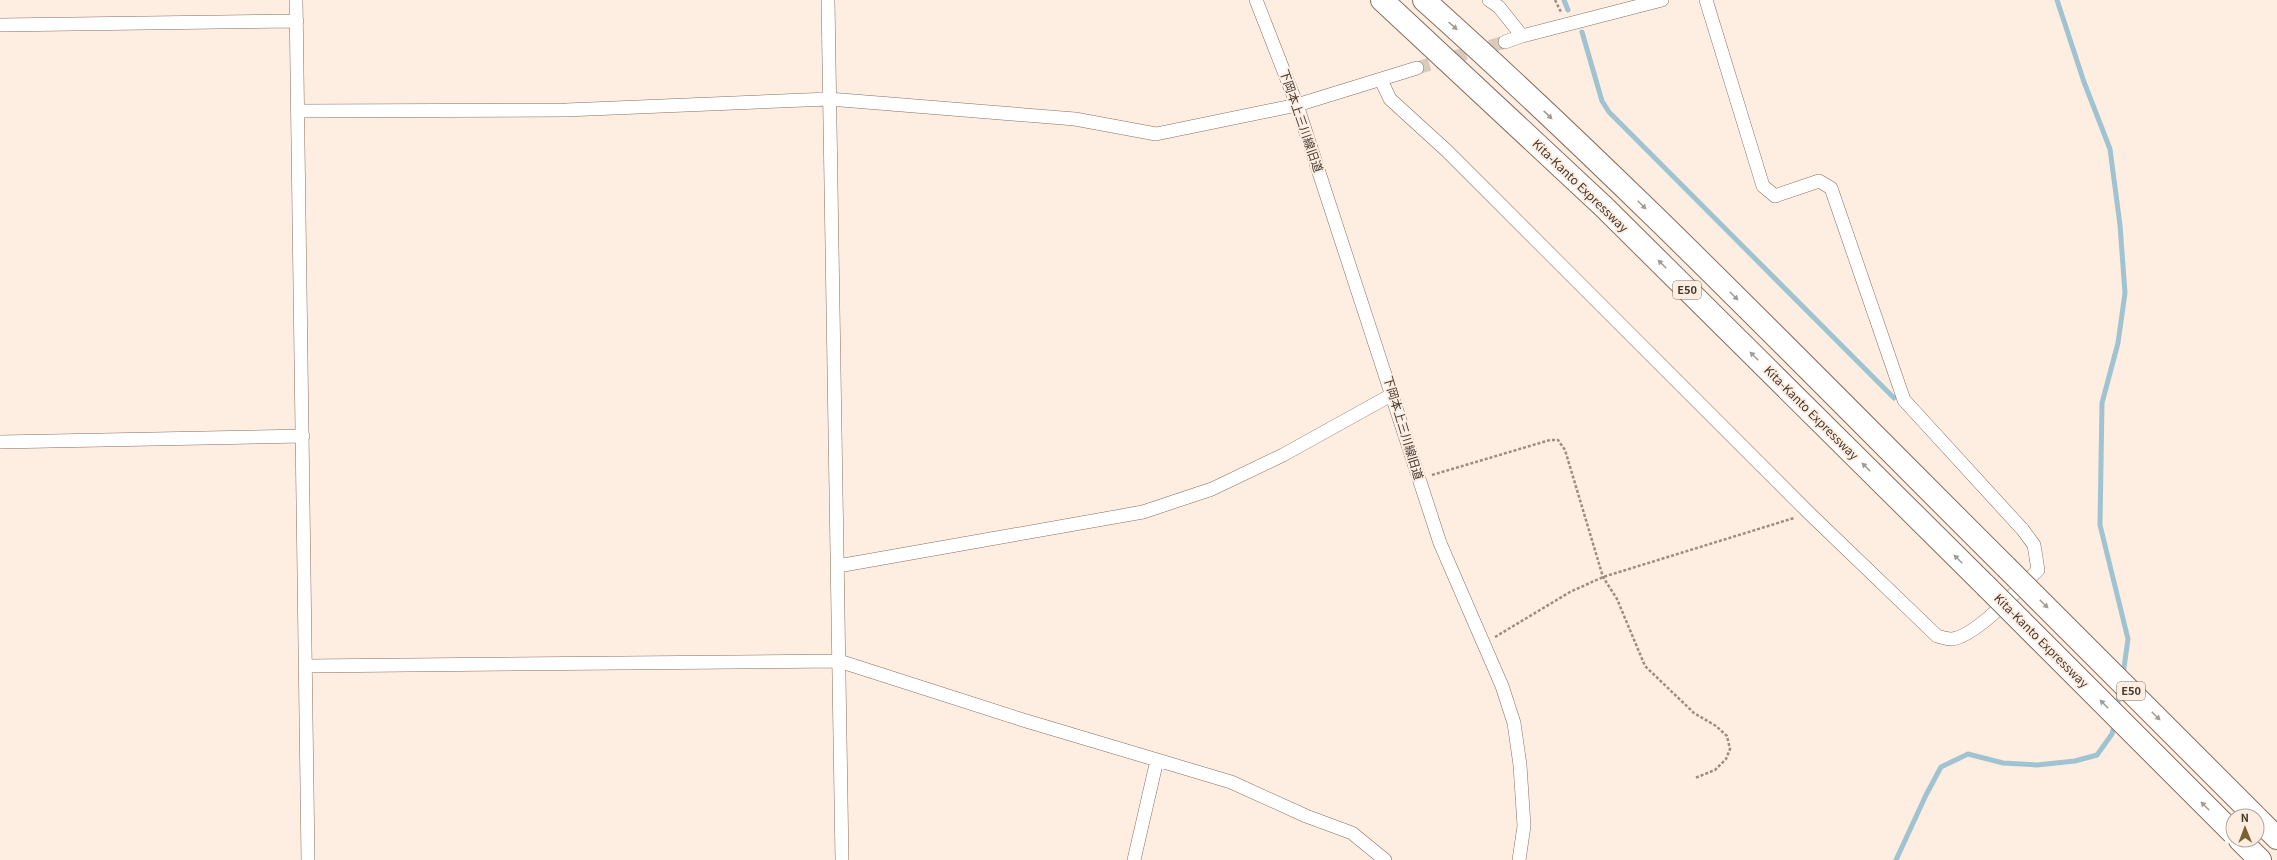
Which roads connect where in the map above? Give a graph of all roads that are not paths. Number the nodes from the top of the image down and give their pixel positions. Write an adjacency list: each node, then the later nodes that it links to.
1 (296, 0): 9 (street)
2 (828, 0): 15 (street)
3 (1256, 0): 16 (street, 下岡本上三川線旧道)
4 (1382, 0): 26 (highway, Kita-Kanto Expressway / E50, one-way to 4, bridge)
5 (1424, 0): 25 (highway, E50, one-way to 25, bridge)
6 (1489, 0): 11 (street)
7 (1662, 0): 11 (street)
8 (1706, 0): 14 (street)
9 (296, 20): 10 (street); 17 (street)
10 (0, 25)
11 (1522, 36): 12 (street)
12 (1504, 42)
13 (1417, 68): 14 (street)
14 (1381, 80): 16 (street)
15 (829, 99): 16 (street); 17 (street); 21 (street)
16 (1297, 105): 18 (street, 下岡本上三川線旧道)
17 (298, 111): 19 (street)
18 (1393, 394): 21 (street); 34 (street, 下岡本上三川線旧道)
19 (303, 436): 20 (street); 23 (street)
20 (0, 442)
21 (838, 566): 22 (street)
22 (839, 661): 23 (street); 24 (street); 31 (street)
23 (307, 666): 30 (street)
24 (1158, 760): 32 (street); 33 (street)
25 (2247, 808)
26 (2225, 825)
27 (2265, 826): 28 (highway, E50)
28 (2277, 838)
29 (2248, 848): 35 (highway)
30 (308, 860)
31 (842, 860)
32 (1134, 860)
33 (1385, 860)
34 (1519, 860)
35 (2260, 860)

